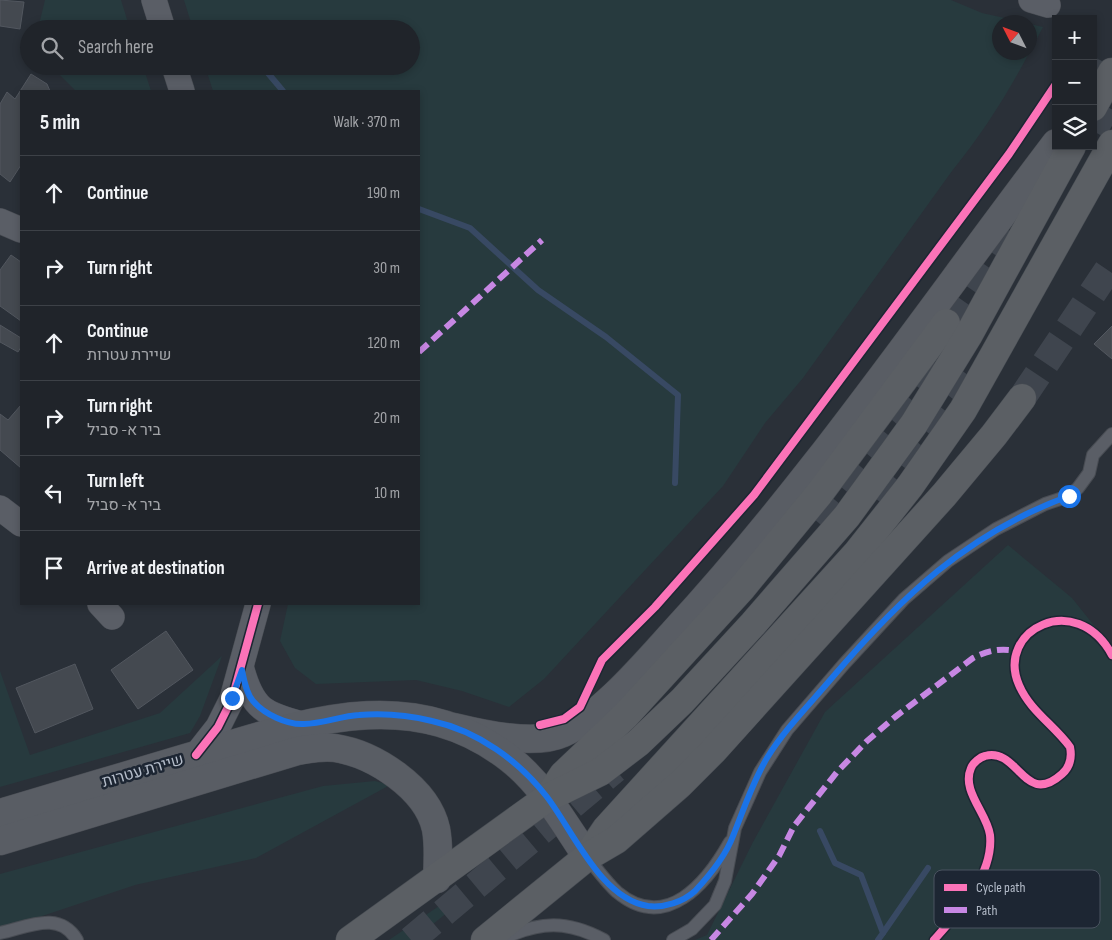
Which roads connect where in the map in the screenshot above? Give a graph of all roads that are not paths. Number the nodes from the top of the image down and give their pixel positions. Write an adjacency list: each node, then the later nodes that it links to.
1 (154, 0): 2 (street)
2 (160, 20)
3 (1112, 70): 5 (main road); 7 (highway)
4 (177, 75): 6 (street)
5 (1097, 88)
6 (182, 90)
7 (1094, 105)
8 (1112, 144): 12 (highway)
9 (1052, 148): 21 (main road)
10 (1070, 150): 23 (highway)
11 (1112, 160): 12 (highway)
12 (1083, 197): 27 (highway)
13 (0, 221): 14 (street)
14 (20, 230)
15 (946, 323): 23 (highway)
16 (1022, 398): 27 (highway)
17 (1112, 434): 25 (lane)
18 (258, 605): 19 (street)
19 (242, 670): 20 (street); 22 (street)
20 (302, 724): 21 (main road, שיירת עטרות); 22 (main road, שיירת עטרות)
21 (454, 727): 23 (main road, שיירת עטרות)
22 (196, 755): 24 (main road, שיירת עטרות)
23 (548, 798): 27 (main road, שיירת עטרות); 28 (highway)
24 (0, 813)
25 (734, 836): 27 (lane); 35 (lane)
26 (0, 841): 28 (main road, שיירת עטרות)
27 (587, 857): 32 (highway)
28 (437, 879): 31 (highway)
29 (0, 933): 30 (lane)
30 (77, 940)
31 (350, 940)
32 (485, 940)
33 (500, 940): 34 (lane)
34 (604, 940)
35 (673, 940)

